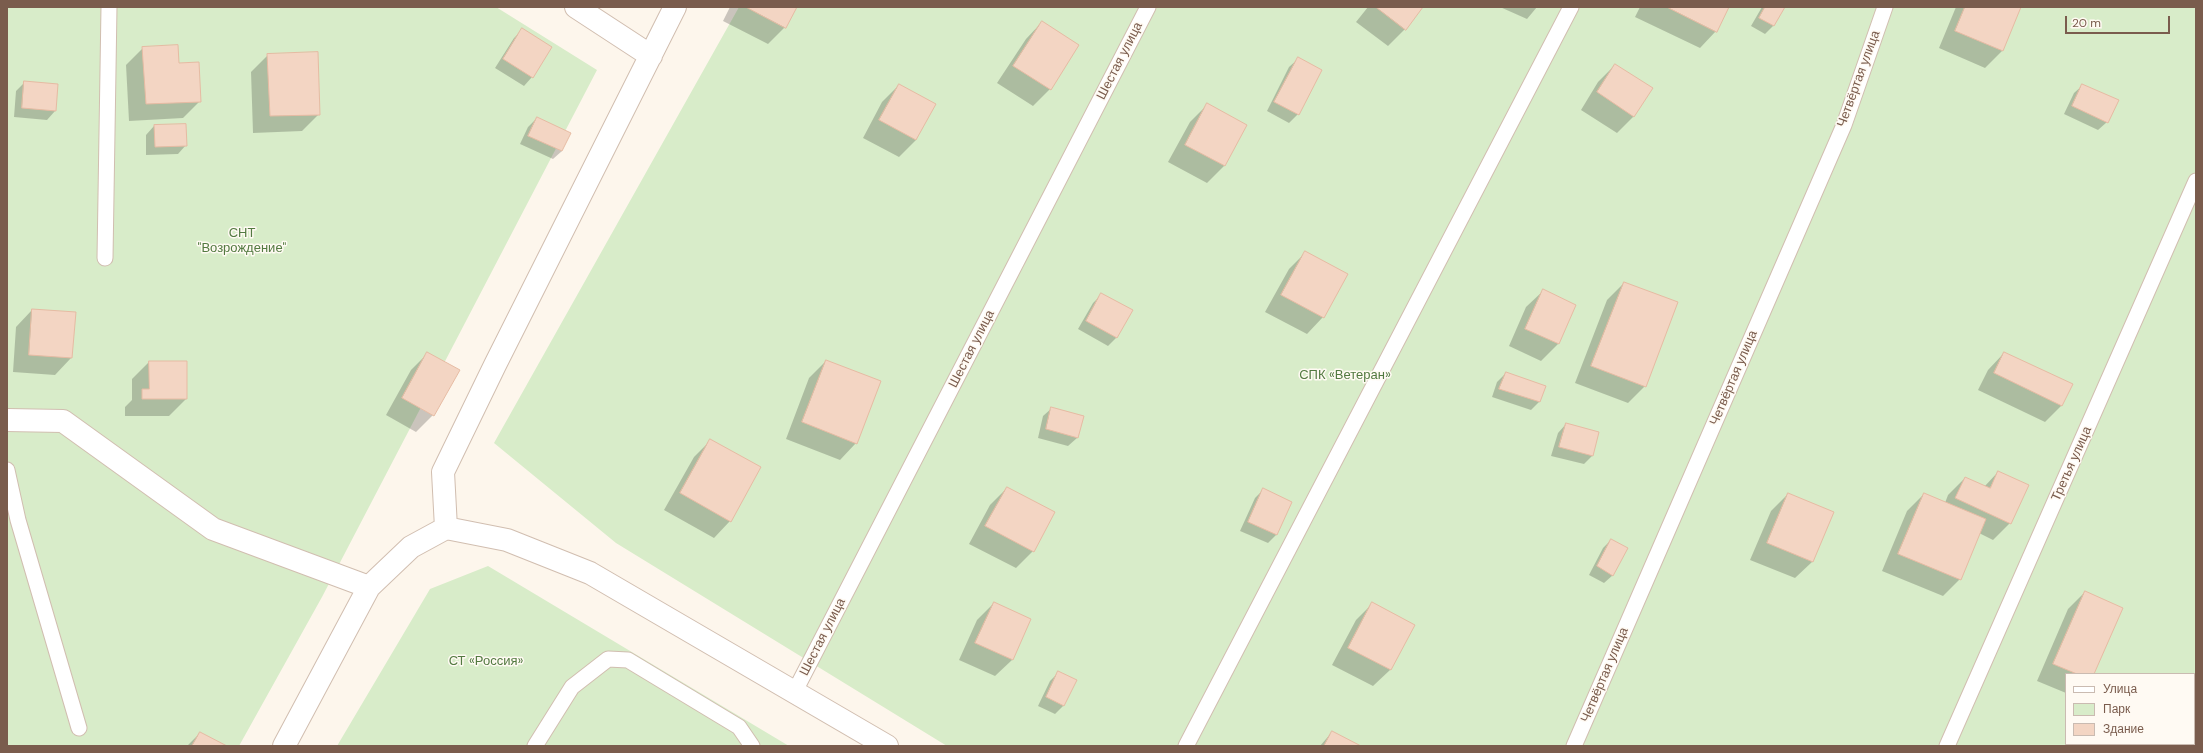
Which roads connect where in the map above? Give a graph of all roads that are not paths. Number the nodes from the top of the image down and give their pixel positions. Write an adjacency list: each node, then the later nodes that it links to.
1 (109, 7): 9 (lane)
2 (576, 7): 7 (street)
3 (675, 7): 7 (street)
4 (1148, 7): 14 (lane, Шестая улица)
5 (1570, 7): 20 (lane)
6 (1885, 7): 21 (lane, Четвёртая улица)
7 (651, 56): 12 (street)
8 (2196, 181): 22 (lane, Третья улица)
9 (105, 258)
10 (7, 420): 13 (street)
11 (7, 470): 15 (lane)
12 (446, 528): 13 (street); 14 (street)
13 (370, 587): 16 (street)
14 (795, 691): 19 (street)
15 (79, 728)
16 (284, 746)
17 (535, 746): 18 (lane)
18 (752, 746)
19 (887, 746)
20 (1186, 746)
21 (1574, 746)
22 (1947, 746)

